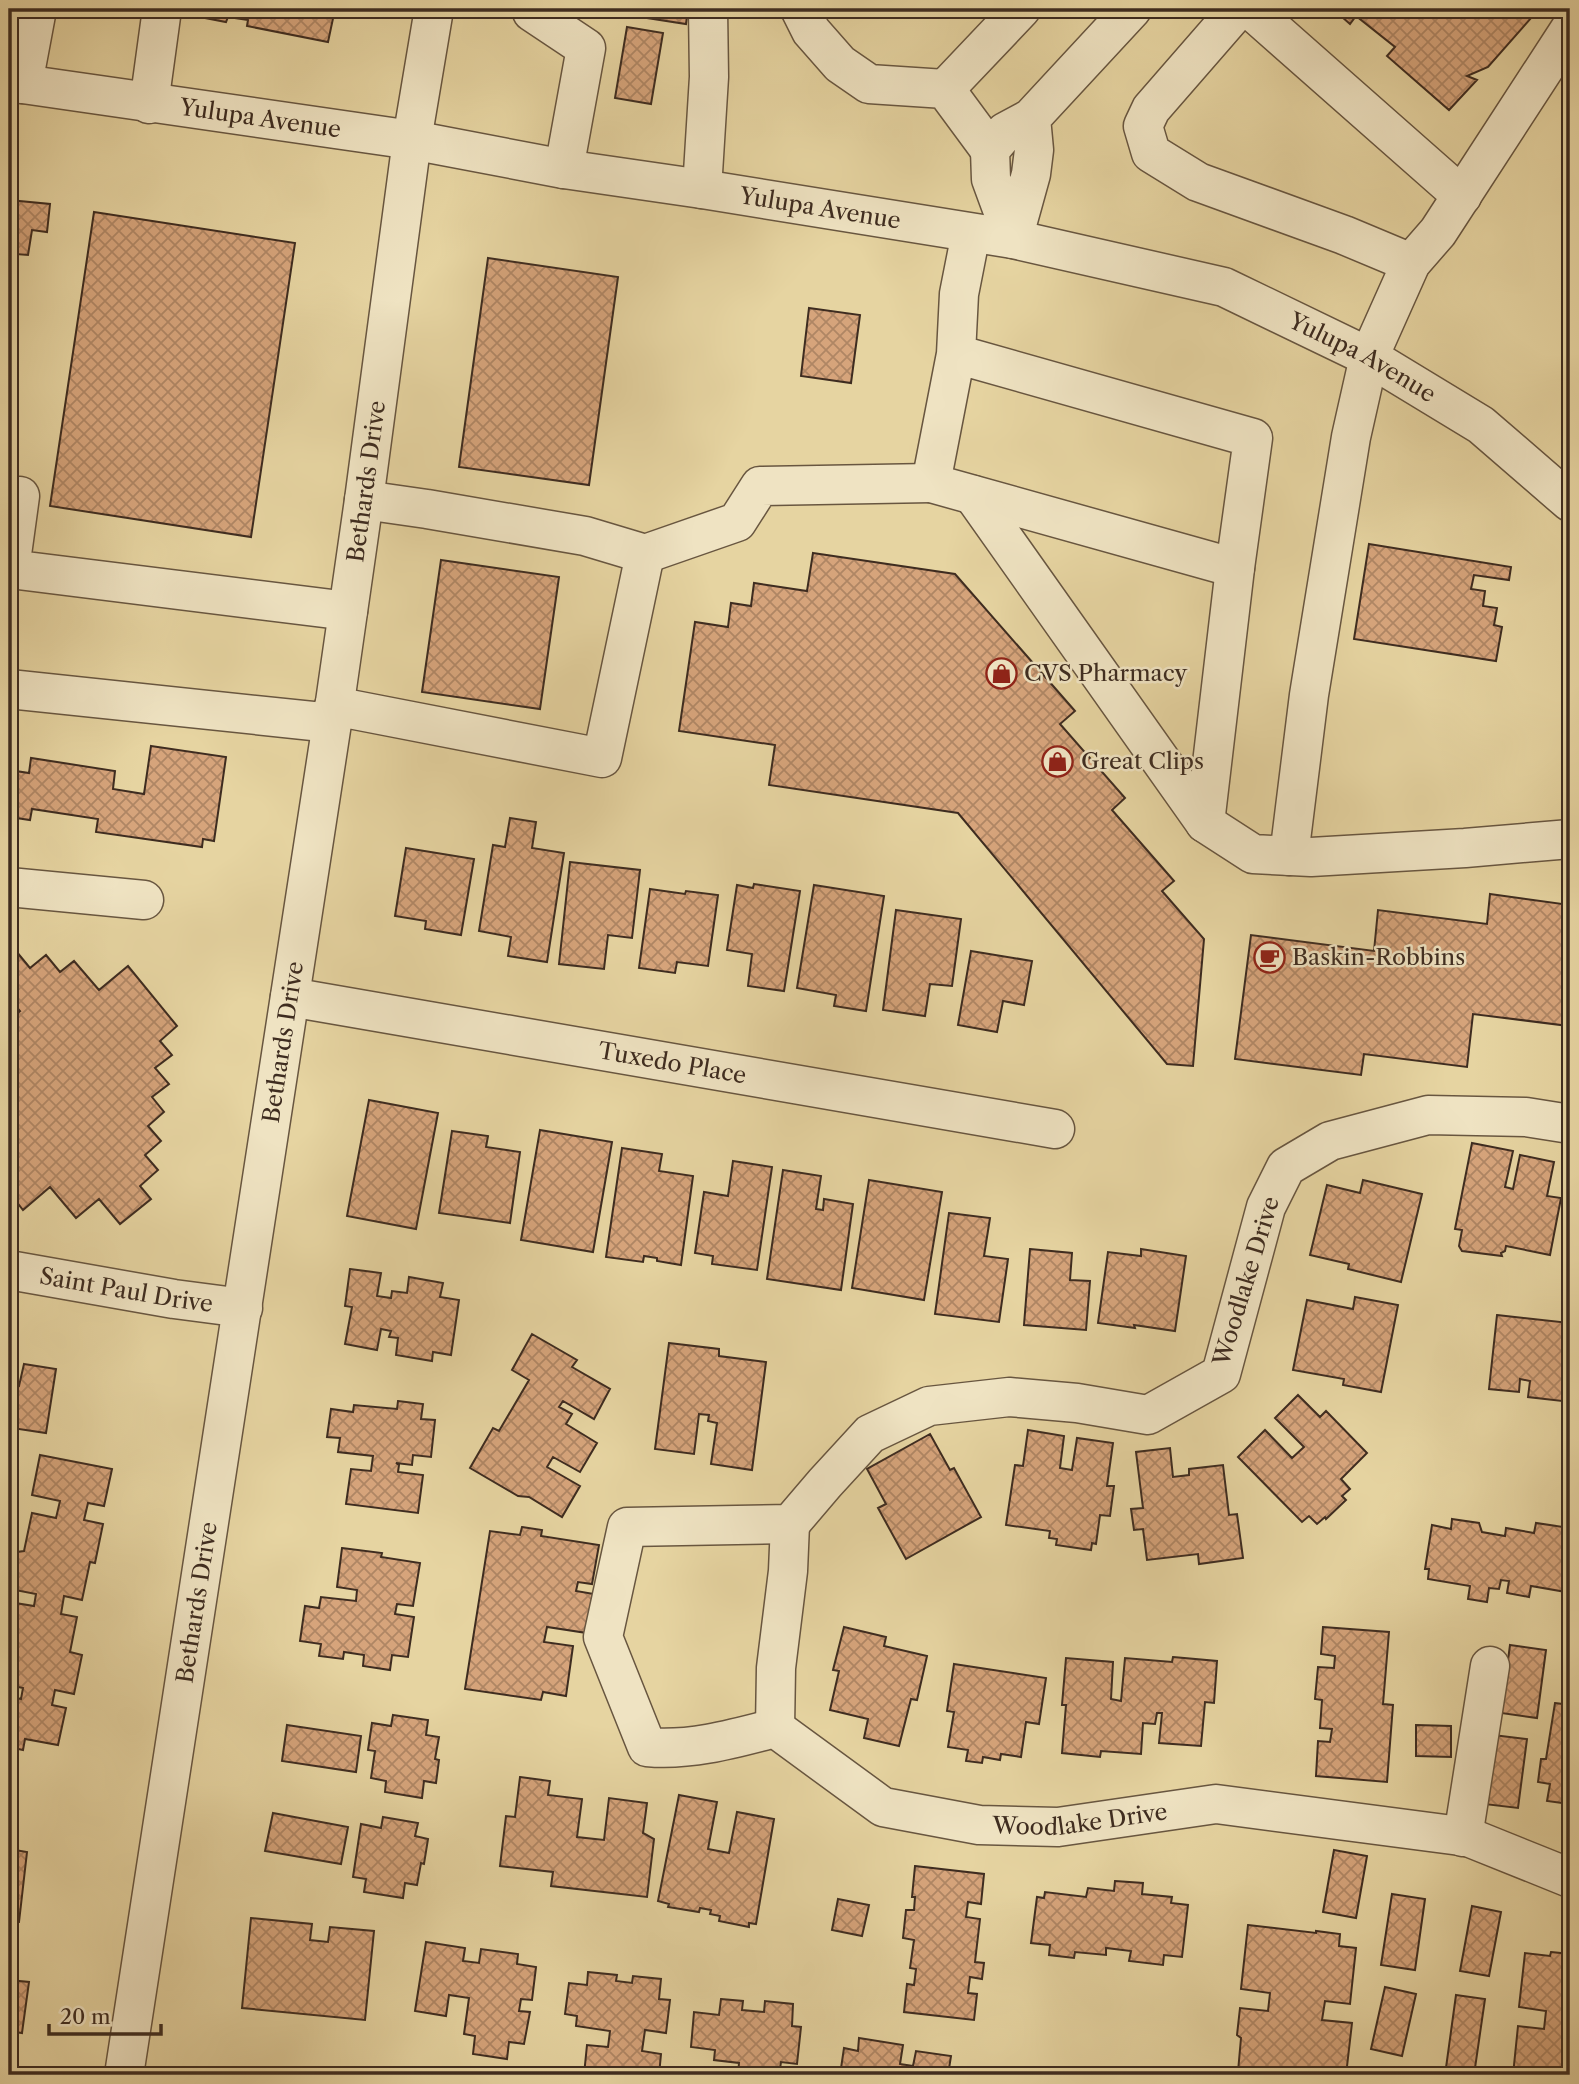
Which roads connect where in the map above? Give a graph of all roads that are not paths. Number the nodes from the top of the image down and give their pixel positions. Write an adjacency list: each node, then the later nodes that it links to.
1 (37, 9): 12 (street)
2 (162, 9): 14 (street)
3 (434, 9): 16 (street, Bethards Drive)
4 (708, 9): 19 (street)
5 (800, 9): 13 (street)
6 (1021, 9): 13 (street)
7 (1132, 9): 15 (street)
8 (1238, 9): 23 (street)
9 (1250, 9): 20 (street)
10 (527, 10): 18 (street)
11 (1570, 29): 20 (street)
12 (16, 83): 14 (street, Yulupa Avenue)
13 (945, 89): 17 (street)
14 (149, 104): 16 (street, Yulupa Avenue)
15 (1031, 118): 17 (street); 22 (street)
16 (412, 141): 18 (street, Yulupa Avenue); 29 (street, Bethards Drive)
17 (990, 149): 22 (street)
18 (564, 169): 19 (street, Yulupa Avenue)
19 (702, 189): 21 (street, Yulupa Avenue)
20 (1462, 196): 23 (street)
21 (971, 233): 22 (street, Yulupa Avenue); 24 (street)
22 (1013, 239): 25 (street, Yulupa Avenue)
23 (1411, 263): 25 (street)
24 (956, 355): 26 (street); 32 (street)
25 (1369, 357): 30 (street, Yulupa Avenue); 38 (street)
26 (931, 483): 27 (street); 31 (street)
27 (973, 495): 32 (street); 36 (street)
28 (20, 496): 33 (street)
29 (365, 500): 31 (street); 33 (street, Bethards Drive)
30 (1570, 502)
31 (645, 554): 35 (street)
32 (1235, 568): 36 (street)
33 (348, 611): 35 (street, Bethards Drive)
34 (9, 689): 35 (street)
35 (333, 714): 41 (street, Bethards Drive)
36 (1205, 823): 38 (street)
37 (1570, 839): 38 (street)
38 (1289, 856)
39 (9, 887): 40 (street)
40 (144, 900)
41 (290, 997): 43 (street, Tuxedo Place); 45 (street, Bethards Drive)
42 (1570, 1124): 46 (street, Woodlake Drive)
43 (1055, 1129)
44 (9, 1270): 45 (street, Saint Paul Drive)
45 (243, 1308): 51 (street, Bethards Drive)
46 (790, 1524): 48 (street); 48 (street)
47 (1490, 1666): 49 (street)
48 (775, 1728): 49 (street, Woodlake Drive)
49 (1463, 1837): 50 (street, Woodlake Drive)
50 (1570, 1878)
51 (124, 2075)

